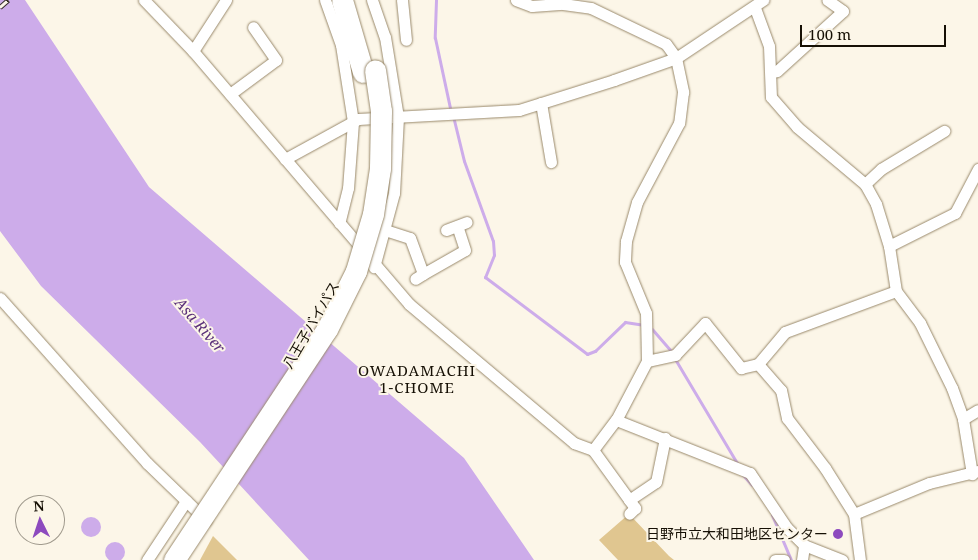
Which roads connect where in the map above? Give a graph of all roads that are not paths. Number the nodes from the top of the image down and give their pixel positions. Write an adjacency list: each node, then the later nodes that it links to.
1 (144, 0): 15 (street)
2 (226, 0): 15 (street)
3 (325, 0): 22 (street)
4 (334, 0): 17 (highway)
5 (342, 0): 17 (highway, 八王子バイパス)
6 (356, 0): 17 (highway, 八王子バイパス)
7 (372, 0): 21 (street)
8 (402, 0): 14 (street)
9 (516, 0): 16 (street)
10 (763, 0): 12 (street)
11 (827, 0): 18 (street)
12 (755, 8): 16 (street); 18 (street)
13 (252, 27): 19 (street)
14 (406, 40)
15 (193, 51): 19 (street)
16 (676, 58): 20 (street); 35 (street)
17 (365, 64): 49 (highway, 八王子バイパス); 50 (highway, 八王子バイパス, bridge)
18 (772, 72): 27 (street)
19 (230, 94): 24 (street)
20 (541, 103): 21 (street); 25 (street)
21 (398, 117): 22 (street); 30 (street)
22 (353, 122): 24 (street); 28 (street)
23 (944, 131): 27 (street)
24 (285, 159): 28 (street)
25 (552, 162)
26 (978, 169): 31 (street)
27 (865, 184): 31 (street)
28 (339, 223): 32 (street)
29 (457, 226): 30 (street)
30 (385, 230): 32 (street)
31 (889, 246): 33 (street)
32 (374, 267): 41 (street)
33 (896, 291): 36 (street); 38 (street)
34 (0, 298): 44 (street)
35 (647, 361): 36 (street); 39 (street)
36 (758, 364): 46 (street)
37 (978, 410): 38 (street)
38 (963, 419): 42 (street)
39 (616, 420): 40 (street); 41 (street)
40 (665, 438): 43 (street); 47 (street)
41 (593, 450): 43 (street)
42 (976, 472): 46 (street)
43 (630, 500): 45 (street)
44 (186, 501): 48 (street); 51 (street)
45 (629, 514)
46 (854, 514): 56 (street)
47 (804, 545): 54 (street); 55 (street)
48 (147, 560)
49 (158, 560)
50 (174, 560)
51 (186, 560)
52 (775, 560): 53 (street)
53 (784, 560)
54 (802, 560)
55 (842, 560)
56 (860, 560)

